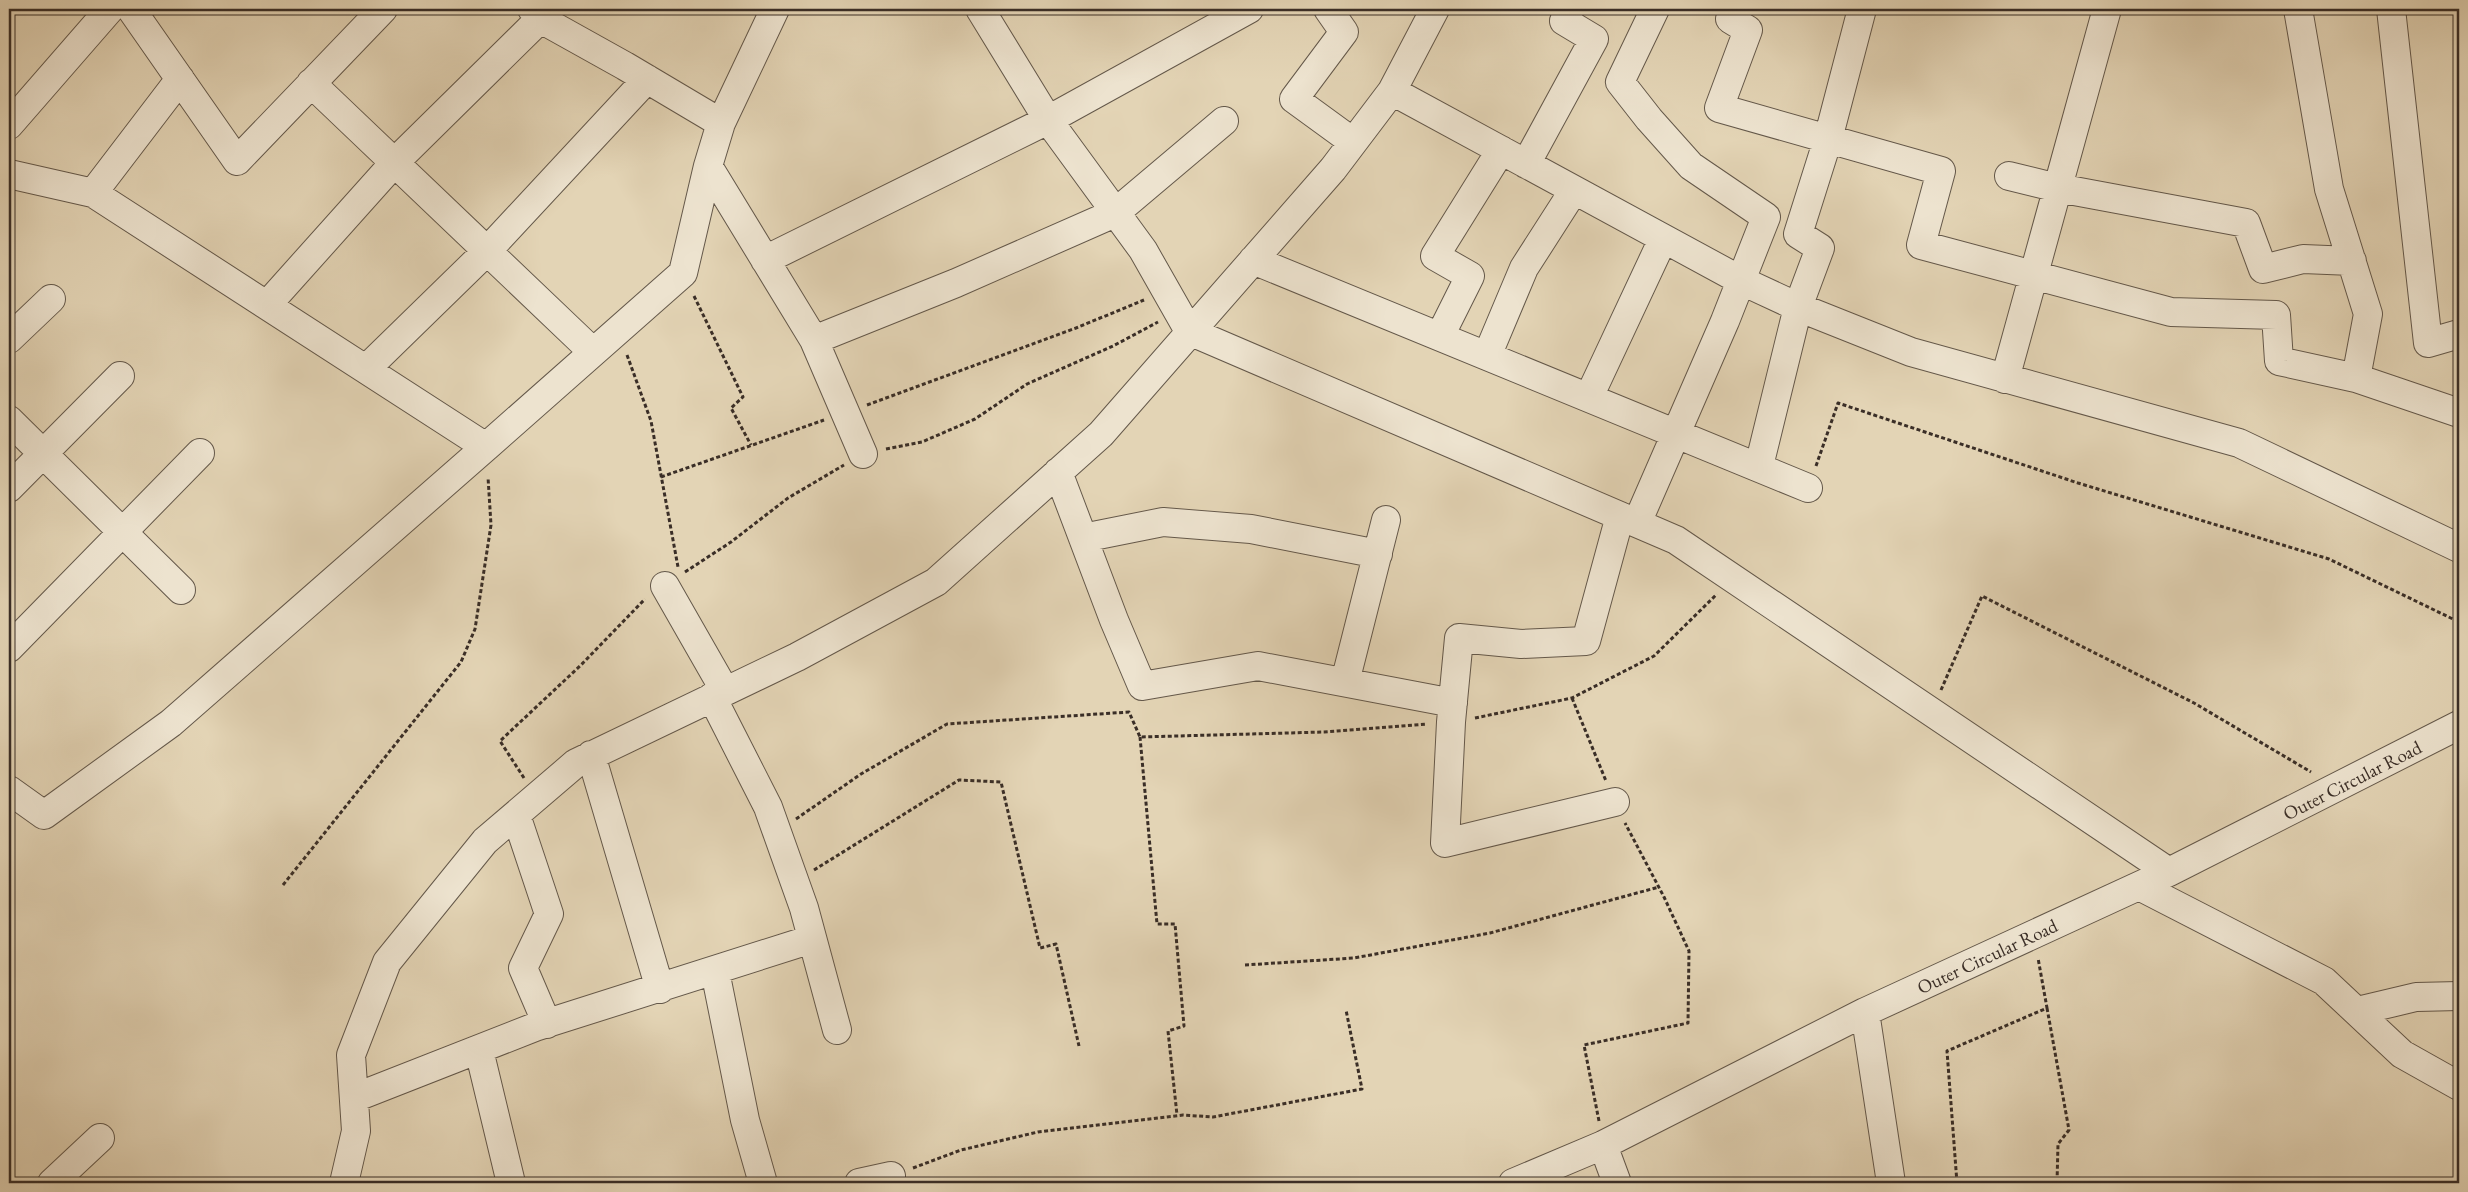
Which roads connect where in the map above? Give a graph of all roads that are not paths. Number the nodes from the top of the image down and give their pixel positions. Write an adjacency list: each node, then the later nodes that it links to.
1 (110, 9): 24 (street)
2 (131, 9): 18 (street)
3 (383, 9): 19 (street)
4 (775, 9): 23 (street)
5 (980, 9): 21 (street)
6 (1249, 9): 21 (street)
7 (1328, 9): 26 (street)
8 (1435, 9): 20 (street)
9 (1570, 9): 29 (street)
10 (1655, 9): 43 (street)
11 (1733, 9): 25 (street)
12 (1862, 9): 25 (street)
13 (2107, 9): 33 (street)
14 (2298, 9): 41 (street)
15 (2391, 9): 48 (street)
16 (537, 13): 17 (street); 28 (street)
17 (647, 79): 23 (street); 38 (street)
18 (180, 80): 19 (street); 35 (street)
19 (311, 83): 28 (street)
20 (1392, 91): 26 (street); 27 (street)
21 (1048, 120): 36 (street); 39 (street)
22 (1224, 121): 36 (street)
23 (721, 123): 30 (street)
24 (9, 124)
25 (1828, 139): 42 (street); 46 (street)
26 (1353, 142): 40 (street)
27 (1501, 150): 29 (street); 49 (street)
28 (395, 162): 38 (street); 45 (street)
29 (1526, 164): 34 (street)
30 (708, 166): 39 (street); 52 (street)
31 (9, 174): 35 (street)
32 (2009, 176): 33 (street)
33 (2058, 188): 41 (street); 42 (street)
34 (1574, 190): 37 (street); 53 (street)
35 (93, 193): 45 (street)
36 (1115, 212): 47 (street); 51 (street)
37 (1664, 239): 43 (street); 58 (street)
38 (488, 250): 52 (street); 54 (street)
39 (765, 260): 51 (street)
40 (1253, 260): 47 (street); 49 (street)
41 (2352, 261): 56 (street)
42 (2034, 275): 56 (street); 57 (street)
43 (1742, 281): 46 (street); 61 (street)
44 (51, 299): 50 (street)
45 (267, 305): 54 (street)
46 (1798, 307): 57 (street); 66 (street)
47 (1177, 311): 67 (street); 70 (street)
48 (2459, 334)
49 (1440, 336): 53 (street)
50 (9, 339)
51 (814, 340): 65 (street)
52 (593, 352): 62 (street)
53 (1488, 356): 58 (street)
54 (366, 369): 62 (street)
55 (120, 376): 63 (street)
56 (2356, 378): 59 (street)
57 (2005, 379): 74 (street)
58 (1589, 397): 61 (street)
59 (2459, 413)
60 (9, 420): 63 (street)
61 (1678, 434): 66 (street); 70 (street)
62 (486, 447): 84 (street)
63 (43, 454): 68 (street); 72 (street)
64 (200, 454): 72 (street)
65 (863, 454)
66 (1759, 466): 69 (street)
67 (1058, 472): 73 (street); 80 (street)
68 (9, 488)
69 (1808, 488)
70 (1629, 519): 81 (street); 87 (street)
71 (1386, 520): 75 (street)
72 (122, 532): 77 (street); 78 (street)
73 (1083, 538): 75 (street); 79 (street)
74 (2459, 548)
75 (1378, 554): 79 (street)
76 (665, 586): 80 (street)
77 (181, 590)
78 (9, 648)
79 (1344, 682): 81 (street)
80 (719, 694): 83 (street); 89 (street)
81 (1452, 713): 85 (street)
82 (2459, 726): 87 (street, Outer Circular Road)
83 (591, 755): 86 (street); 91 (street)
84 (9, 790)
85 (1615, 802)
86 (516, 815): 95 (street); 99 (street)
87 (2169, 872): 88 (street, Outer Circular Road)
88 (2139, 886): 93 (street); 94 (street, Outer Circular Road)
89 (812, 939): 90 (street); 96 (street)
90 (715, 970): 91 (street); 106 (street)
91 (660, 989): 95 (street)
92 (2459, 996): 93 (street)
93 (2357, 1011): 98 (street)
94 (1864, 1012): 101 (street, Outer Circular Road); 110 (street)
95 (547, 1024): 97 (street)
96 (837, 1030)
97 (479, 1050): 99 (street); 105 (street)
98 (2459, 1086)
99 (354, 1098): 104 (street)
100 (100, 1138): 103 (street)
101 (1603, 1145): 108 (street, Outer Circular Road); 109 (street)
102 (892, 1176): 107 (street)
103 (52, 1183)
104 (344, 1183)
105 (511, 1183)
106 (763, 1183)
107 (859, 1183)
108 (1514, 1183)
109 (1617, 1183)
110 (1891, 1183)

